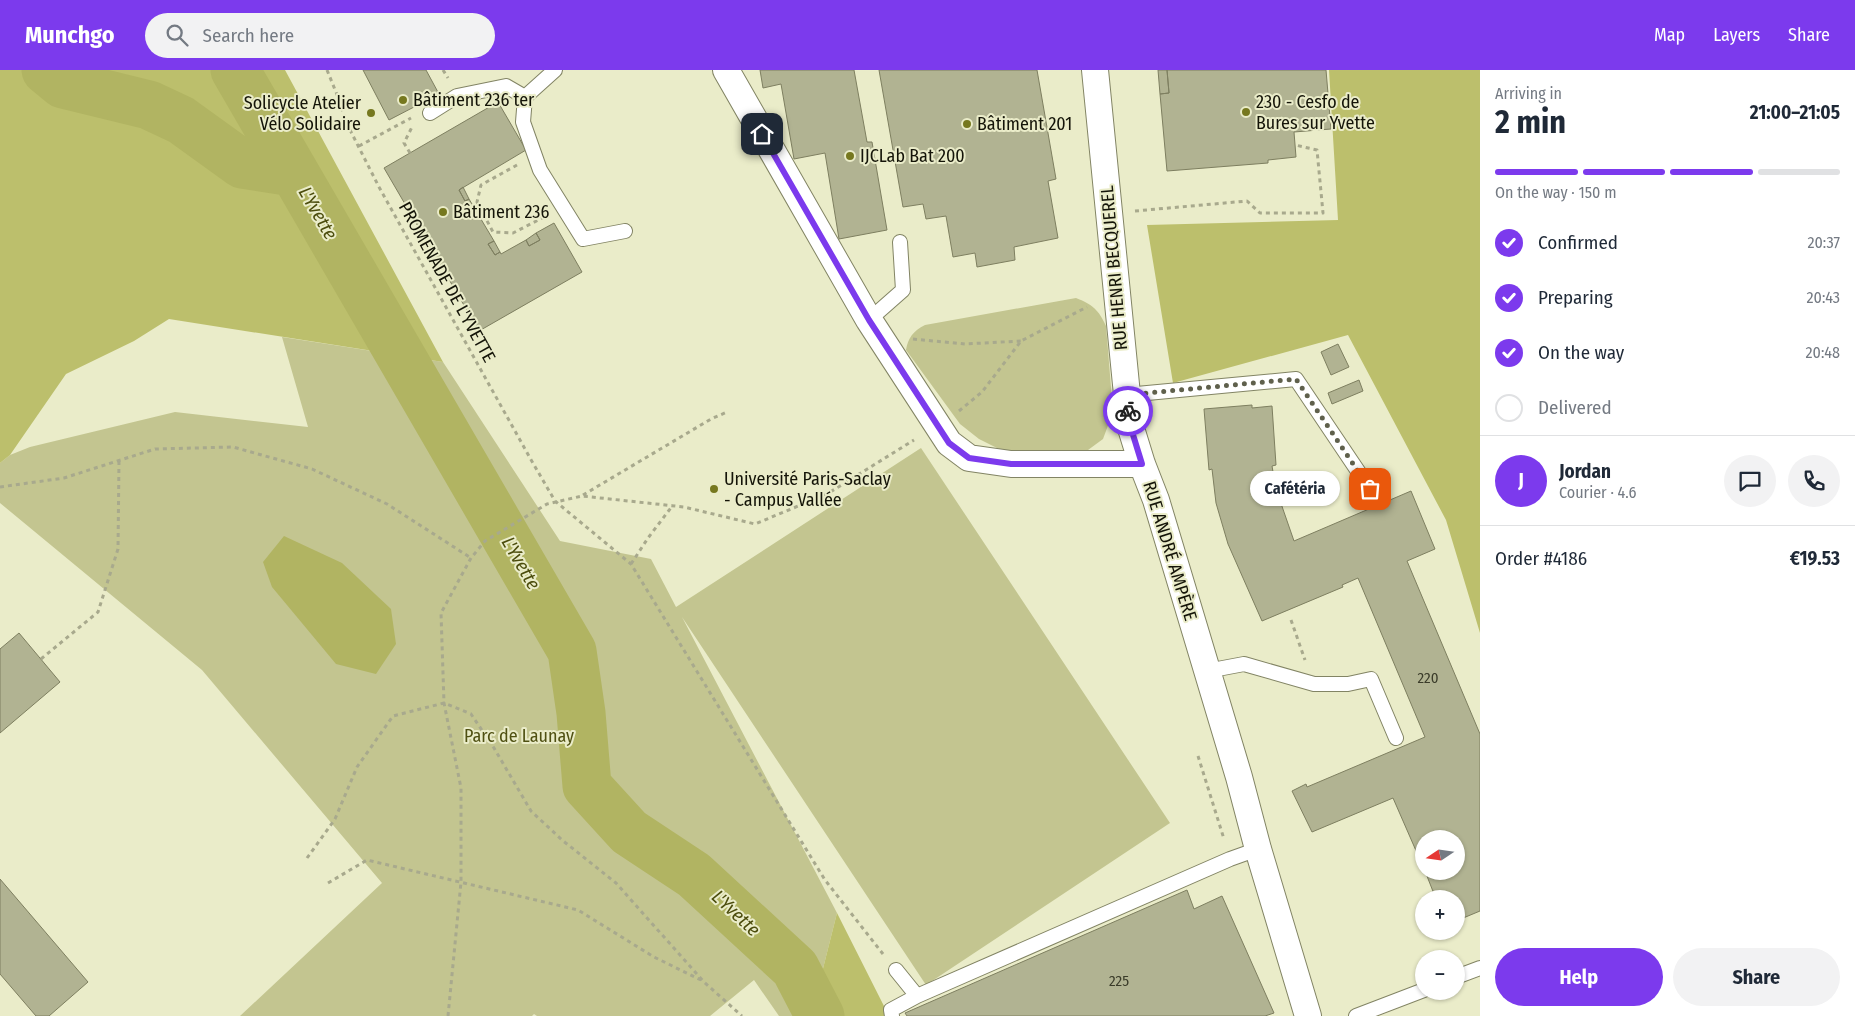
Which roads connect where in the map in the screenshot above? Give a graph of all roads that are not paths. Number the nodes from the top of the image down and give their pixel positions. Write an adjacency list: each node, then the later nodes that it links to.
1 (555, 70): 4 (lane)
2 (726, 70): 8 (street, RUE ANDRÉ AMPÈRE)
3 (1095, 70): 9 (street, RUE HENRI BECQUEREL)
4 (526, 97): 5 (lane); 6 (lane)
5 (424, 114)
6 (625, 231)
7 (900, 242): 8 (lane)
8 (869, 320): 10 (street, RUE ANDRÉ AMPÈRE)
9 (1126, 395): 10 (street, RUE HENRI BECQUEREL); 11 (lane)
10 (1142, 464): 12 (street, RUE ANDRÉ AMPÈRE)
11 (1370, 489)
12 (1207, 670): 13 (lane); 14 (street, RUE ANDRÉ AMPÈRE)
13 (1396, 738)
14 (1258, 849): 19 (lane); 21 (street, RUE ANDRÉ AMPÈRE)
15 (1480, 968): 17 (lane)
16 (896, 970): 19 (lane)
17 (1465, 974)
18 (1415, 993): 22 (lane)
19 (917, 996): 20 (lane)
20 (892, 1016)
21 (1308, 1016)
22 (1356, 1016)

